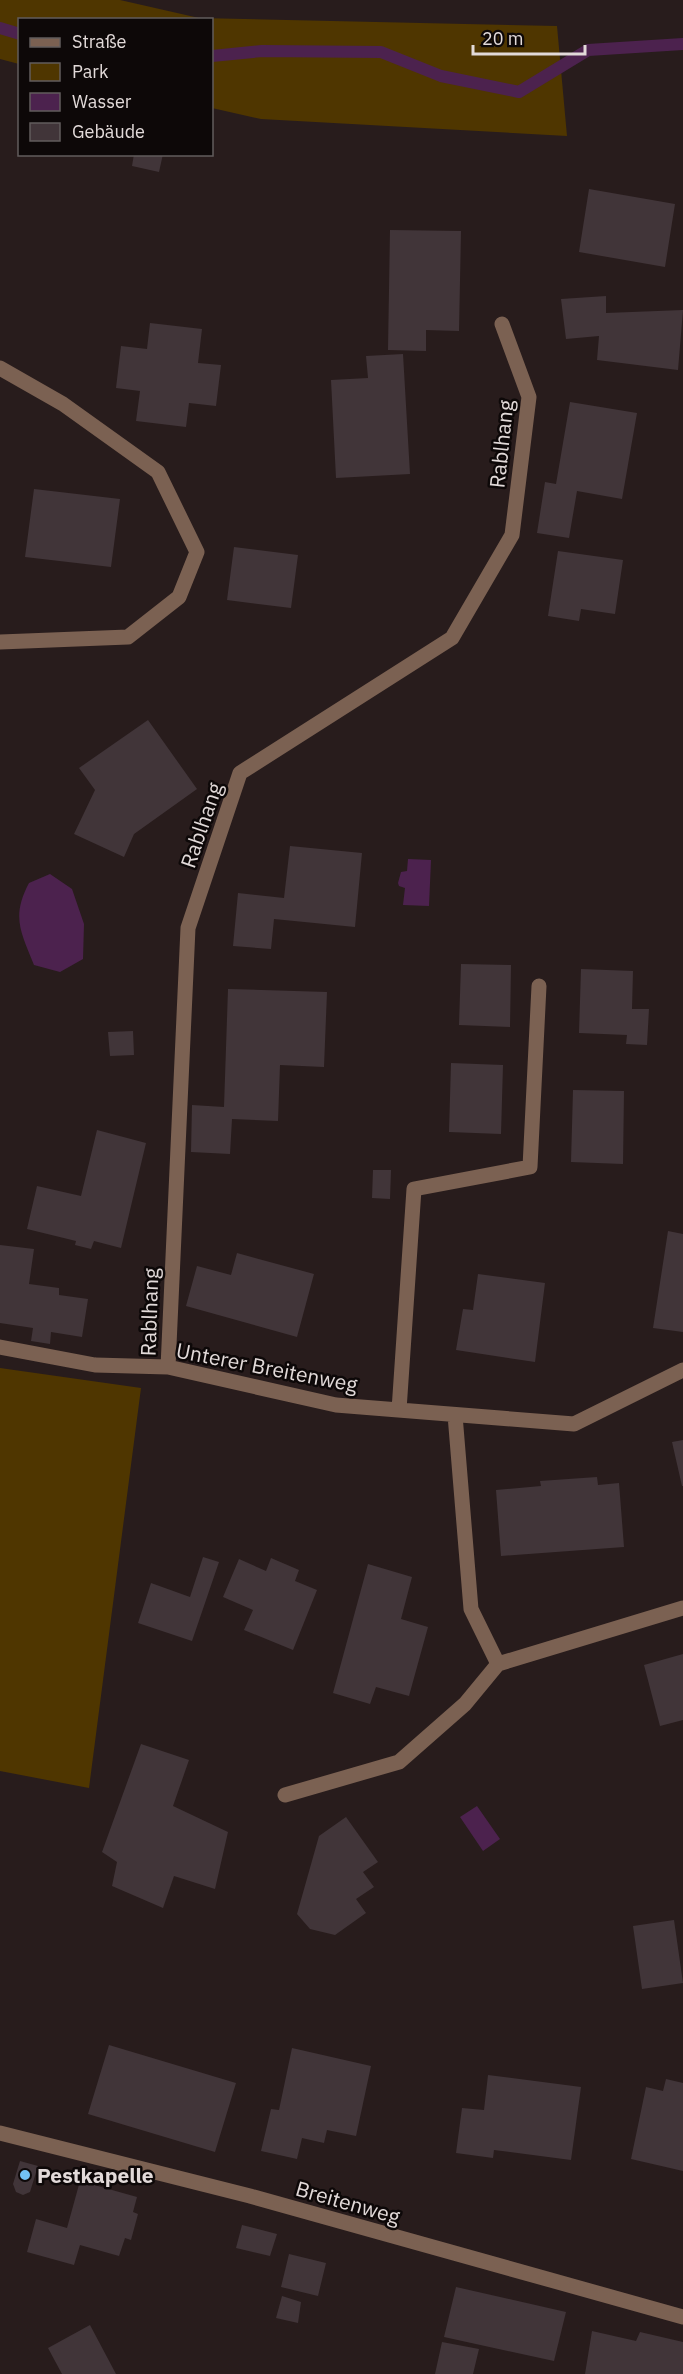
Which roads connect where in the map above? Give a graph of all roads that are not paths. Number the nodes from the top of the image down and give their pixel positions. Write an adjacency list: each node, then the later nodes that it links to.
1 (501, 324): 6 (street, Rablhang)
2 (0, 368): 3 (street)
3 (0, 642)
4 (539, 986): 8 (street)
5 (0, 1347): 6 (street, Unterer Breitenweg)
6 (168, 1367): 8 (street, Unterer Breitenweg)
7 (683, 1370): 9 (street, Unterer Breitenweg)
8 (399, 1410): 9 (street, Unterer Breitenweg)
9 (455, 1415): 11 (street)
10 (683, 1608): 11 (street)
11 (498, 1664): 12 (street)
12 (285, 1796)
13 (0, 2133): 14 (street, Breitenweg)
14 (683, 2317)

